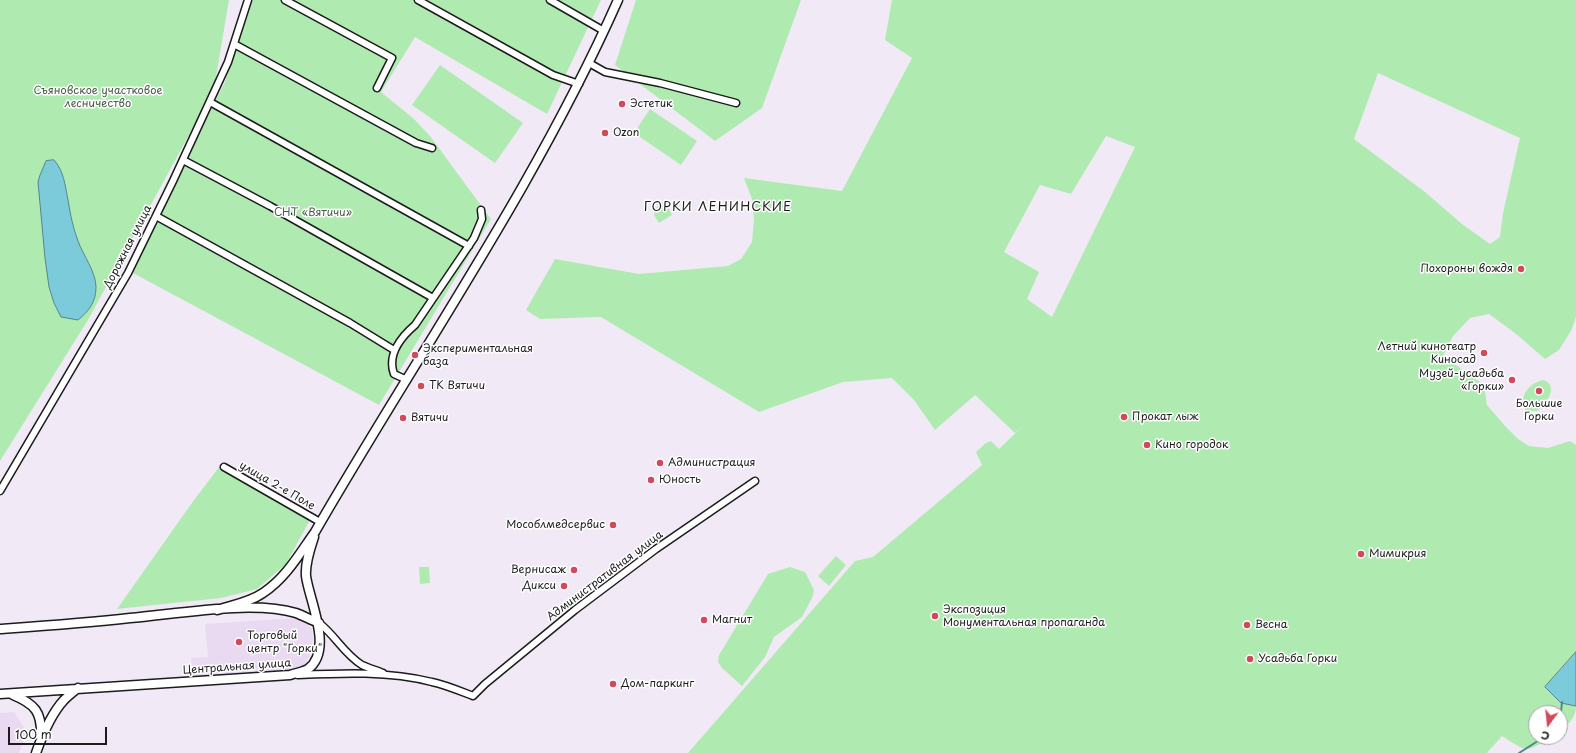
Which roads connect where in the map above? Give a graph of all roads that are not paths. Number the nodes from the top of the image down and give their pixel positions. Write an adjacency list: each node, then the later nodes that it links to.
1 (248, 0): 7 (street, Дорожная улица)
2 (285, 0): 10 (street)
3 (418, 0): 9 (street)
4 (550, 0): 6 (street)
5 (618, 0): 6 (main road)
6 (604, 31): 8 (main road)
7 (234, 44): 11 (street, Дорожная улица); 13 (street)
8 (589, 63): 9 (main road); 12 (street)
9 (579, 84): 20 (main road)
10 (377, 88)
11 (210, 102): 14 (street, Дорожная улица); 17 (street)
12 (736, 102)
13 (432, 148)
14 (183, 160): 16 (street, Дорожная улица); 18 (street)
15 (481, 210): 17 (street)
16 (156, 216): 19 (street); 23 (street, Дорожная улица)
17 (469, 246): 18 (street)
18 (433, 298): 19 (street)
19 (394, 350): 20 (street)
20 (407, 380): 24 (main road)
21 (224, 467): 24 (street, улица 2-е Поле)
22 (755, 481): 34 (street, Административная улица)
23 (0, 491)
24 (320, 522): 25 (main road)
25 (315, 532): 26 (main road); 27 (main road)
26 (217, 610): 27 (main road); 28 (main road)
27 (318, 623): 29 (main road); 30 (street)
28 (0, 629)
29 (290, 675): 30 (street, Центральная улица); 31 (main road, Центральная улица)
30 (390, 676): 34 (street, Центральная улица)
31 (78, 688): 33 (main road, Центральная улица); 35 (main road)
32 (0, 694): 33 (main road, Центральная улица)
33 (10, 694): 35 (main road)
34 (473, 696)
35 (41, 739): 36 (main road)
36 (36, 753)

